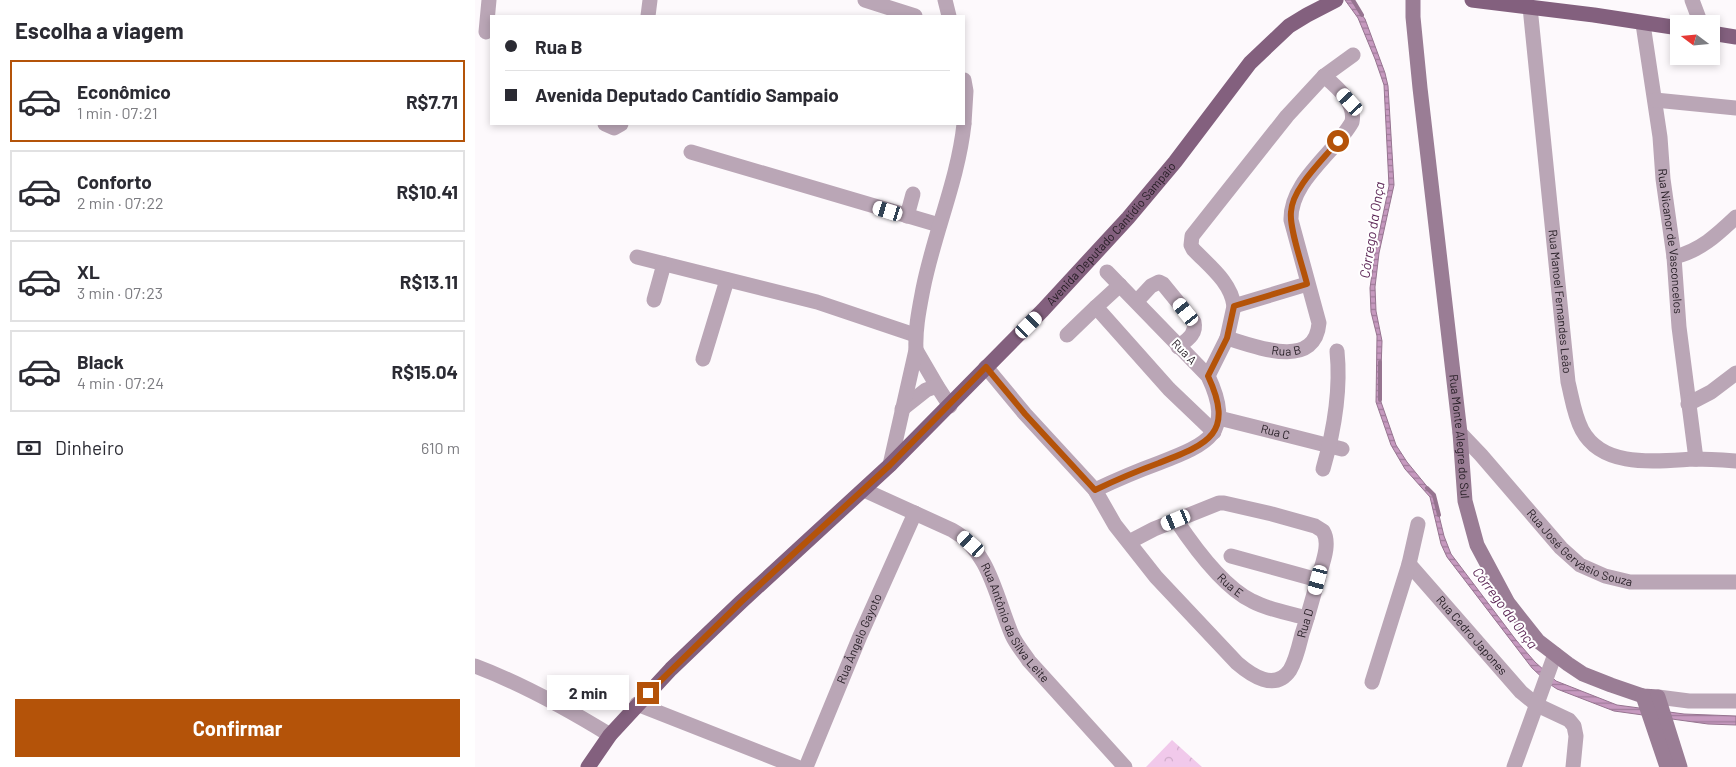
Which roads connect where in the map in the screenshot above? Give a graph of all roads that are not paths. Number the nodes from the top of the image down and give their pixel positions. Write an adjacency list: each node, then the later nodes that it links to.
1 (489, 0): 16 (street)
2 (650, 0): 10 (street)
3 (865, 0): 11 (street)
4 (945, 0): 12 (street)
5 (1336, 0): 50 (main road, Avenida Deputado Cantídio Sampaio)
6 (1413, 0): 58 (street, Rua Monte Alegre do Sul)
7 (1471, 0): 9 (main road)
8 (1692, 0): 13 (street)
9 (1531, 7): 14 (main road); 60 (street, Rua Manoel Fernandes Leão)
10 (648, 15)
11 (912, 15)
12 (949, 15)
13 (1698, 15)
14 (1643, 24): 15 (main road); 22 (street, Rua Nicanor de Vasconcelos)
15 (1670, 27)
16 (484, 30)
17 (1720, 34): 18 (main road)
18 (1736, 37)
19 (1353, 55): 20 (street)
20 (1324, 76): 38 (street, Rua B); 42 (street)
21 (965, 86): 23 (street)
22 (1655, 100): 24 (street); 34 (street, Rua Nicanor de Vasconcelos)
23 (965, 107)
24 (1736, 108)
25 (607, 125): 26 (street)
26 (619, 125)
27 (964, 125): 32 (street)
28 (691, 152): 30 (street)
29 (913, 194): 30 (street)
30 (907, 216): 32 (street)
31 (1736, 217): 34 (street)
32 (939, 225): 46 (street)
33 (637, 257): 35 (street)
34 (1674, 257): 54 (street, Rua Nicanor de Vasconcelos)
35 (664, 264): 37 (street); 40 (street)
36 (1107, 272): 39 (street, Rua A)
37 (727, 280): 46 (street); 49 (street)
38 (1307, 284): 42 (street); 45 (street, Rua B)
39 (1120, 285): 41 (street, Rua A); 43 (street)
40 (654, 300)
41 (1137, 301): 47 (street, Rua A); 47 (street)
42 (1234, 306): 45 (street)
43 (1097, 307): 44 (street); 57 (street)
44 (1067, 335)
45 (1227, 338): 52 (street)
46 (916, 343): 53 (street); 56 (street)
47 (1178, 346): 52 (street, Rua A)
48 (1337, 351): 59 (street)
49 (703, 360)
50 (986, 367): 55 (main road, Avenida Deputado Cantídio Sampaio); 65 (street, Rua D)
51 (1736, 373): 54 (street)
52 (1208, 376): 57 (street, Rua A)
53 (937, 386): 55 (street); 56 (street)
54 (1688, 404): 60 (street, Rua Nicanor de Vasconcelos)
55 (950, 406): 62 (main road, Avenida Deputado Cantídio Sampaio)
56 (902, 409): 62 (street)
57 (1216, 425): 59 (street, Rua C); 65 (street)
58 (1461, 433): 73 (street, Rua José Gervásio Souza); 75 (street, Rua Monte Alegre do Sul)
59 (1336, 448): 63 (street)
60 (1696, 459): 61 (street, Rua Manoel Fernandes Leão)
61 (1736, 461)
62 (890, 465): 64 (main road, Avenida Deputado Cantídio Sampaio)
63 (1323, 469)
64 (864, 490): 66 (street, Rua Antônio da Silva Leite); 81 (main road, Avenida Deputado Cantídio Sampaio)
65 (1095, 490): 69 (street, Rua D)
66 (915, 513): 85 (street, Rua Ângelo Gayoto); 86 (street, Rua Antônio da Silva Leite)
67 (1176, 520): 69 (street, Rua D); 72 (street, Rua D); 74 (street, Rua E)
68 (1418, 524): 71 (street)
69 (1129, 542): 74 (street, Rua D)
70 (1231, 556): 72 (street, Rua E)
71 (1409, 564): 77 (street); 79 (street, Rua Cedro Japones)
72 (1318, 580): 74 (street, Rua D)
73 (1736, 582)
74 (1307, 618)
75 (1555, 654): 78 (street, Rua Monte Alegre do Sul); 79 (street)
76 (475, 666): 82 (street)
77 (1372, 682)
78 (1651, 696): 80 (street, Rua Monte Alegre do Sul); 89 (street); 90 (street)
79 (1538, 701): 87 (street); 88 (street)
80 (1736, 701)
81 (637, 704): 82 (main road, Avenida Deputado Cantídio Sampaio); 84 (street)
82 (610, 735): 83 (main road, Avenida Deputado Cantídio Sampaio)
83 (588, 767)
84 (797, 767)
85 (806, 767)
86 (1125, 767)
87 (1514, 767)
88 (1573, 767)
89 (1667, 767)
90 (1680, 767)

